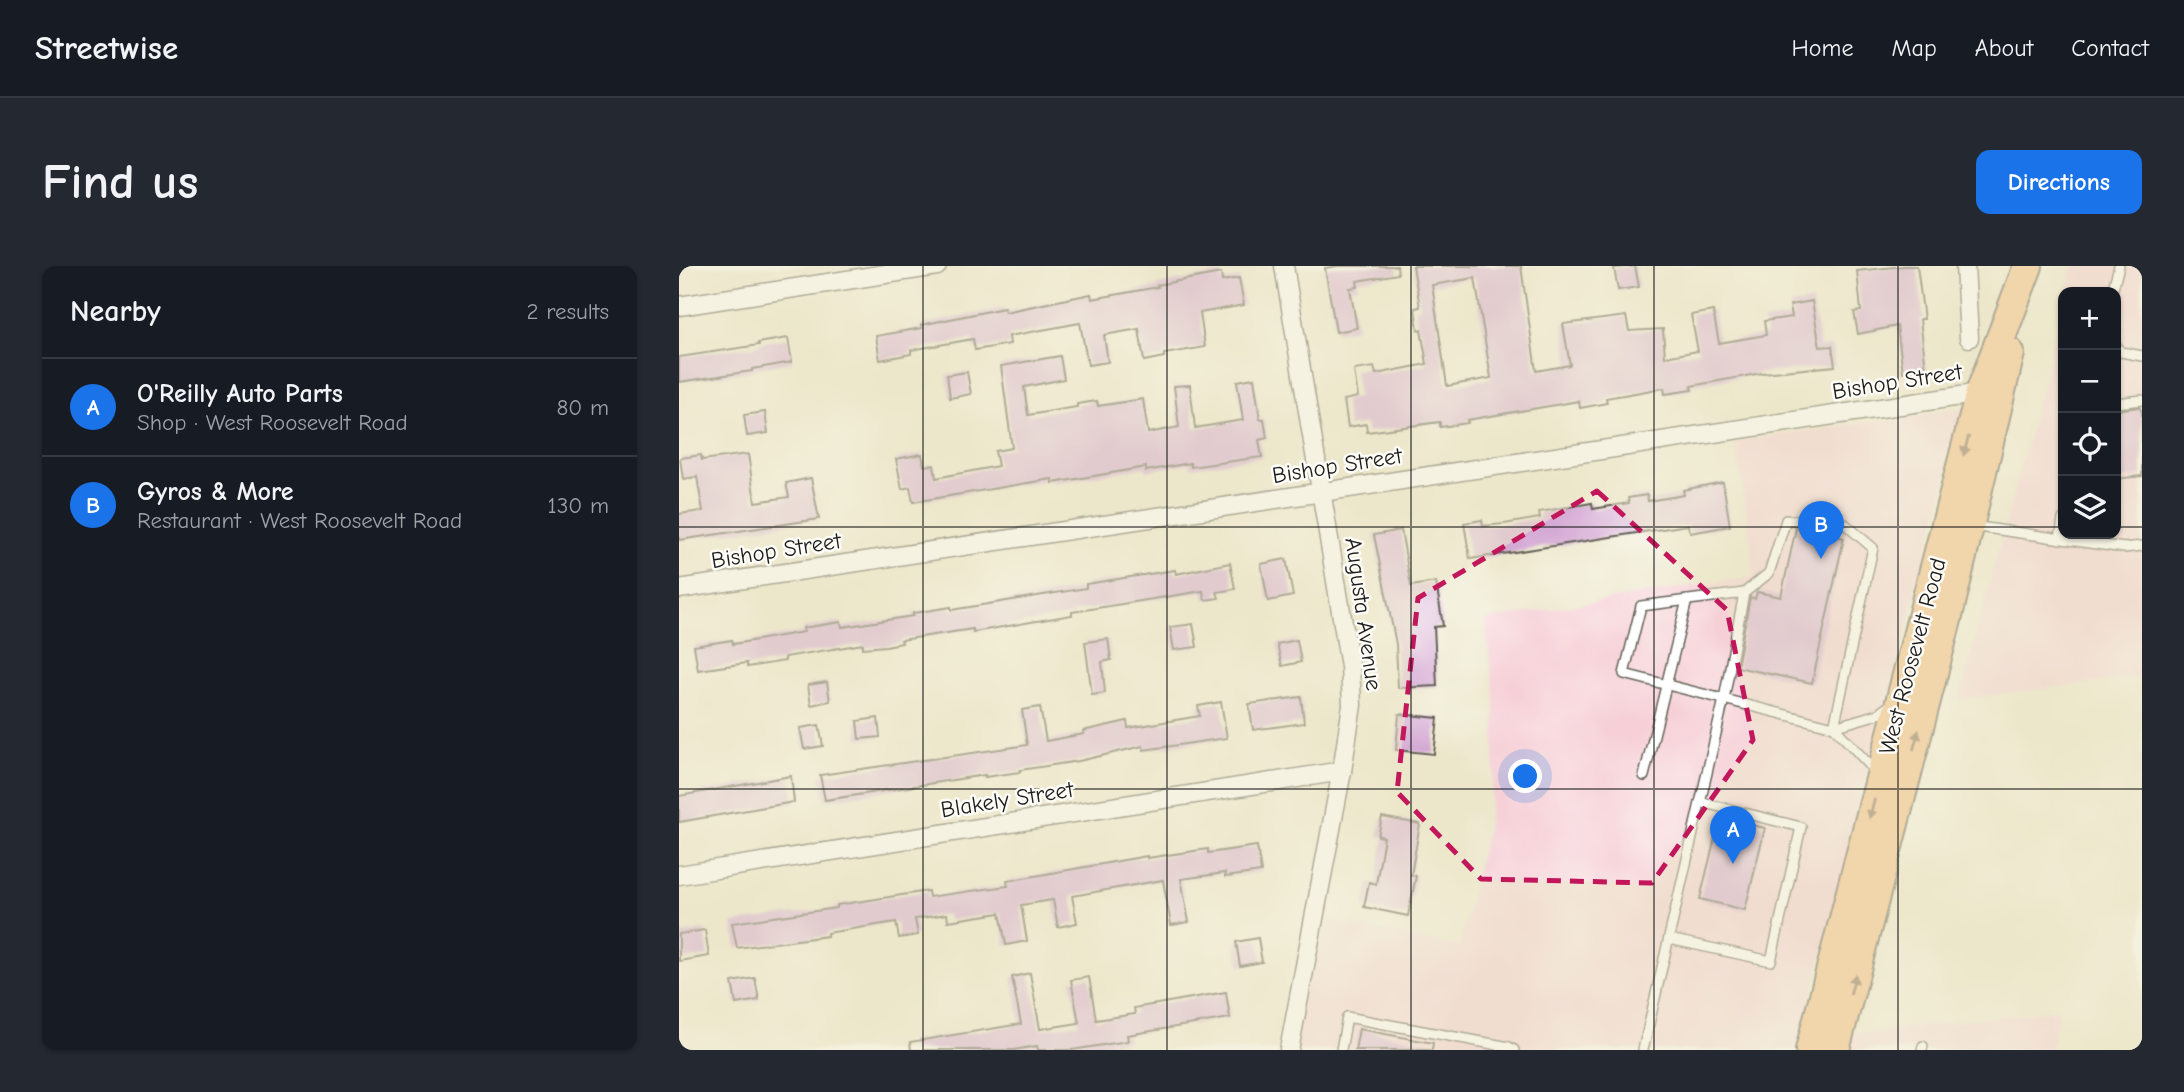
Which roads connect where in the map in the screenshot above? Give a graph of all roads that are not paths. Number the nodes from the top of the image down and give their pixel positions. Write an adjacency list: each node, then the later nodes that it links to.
1 (937, 266): 7 (street)
2 (1284, 266): 14 (street, Augusta Avenue)
3 (1965, 266): 8 (street)
4 (2029, 266): 11 (main road, West Roosevelt Road)
5 (2119, 266): 6 (lane)
6 (2113, 287)
7 (679, 306)
8 (1969, 338)
9 (2120, 350): 10 (lane)
10 (2142, 356)
11 (1991, 391): 14 (street, Bishop Street); 15 (main road, West Roosevelt Road); 23 (main road, West Roosevelt Road, one-way to 23)
12 (2142, 400): 13 (lane)
13 (2121, 402)
14 (1322, 492): 19 (street, Bishop Street); 26 (street, Augusta Avenue)
15 (1970, 526): 16 (lane); 37 (main road, West Roosevelt Road, one-way to 15)
16 (2058, 539)
17 (2060, 539): 18 (lane)
18 (2142, 546)
19 (679, 589)
20 (1744, 593): 21 (lane); 24 (lane); 25 (lane)
21 (1687, 600): 22 (lane); 22 (lane)
22 (1667, 684): 24 (lane); 27 (lane)
23 (1901, 697): 25 (lane); 28 (main road, West Roosevelt Road)
24 (1724, 699): 25 (lane); 29 (lane)
25 (1834, 727): 28 (lane)
26 (1342, 771): 30 (street, Blakely Street); 32 (street, Augusta Avenue)
27 (1644, 776)
28 (1880, 776): 36 (main road, West Roosevelt Road, one-way to 36)
29 (1700, 802): 31 (lane); 31 (lane)
30 (679, 875)
31 (1669, 939): 35 (lane)
32 (1289, 1050)
33 (1341, 1050): 34 (lane)
34 (1514, 1050)
35 (1643, 1050)
36 (1810, 1050)
37 (1835, 1050)

